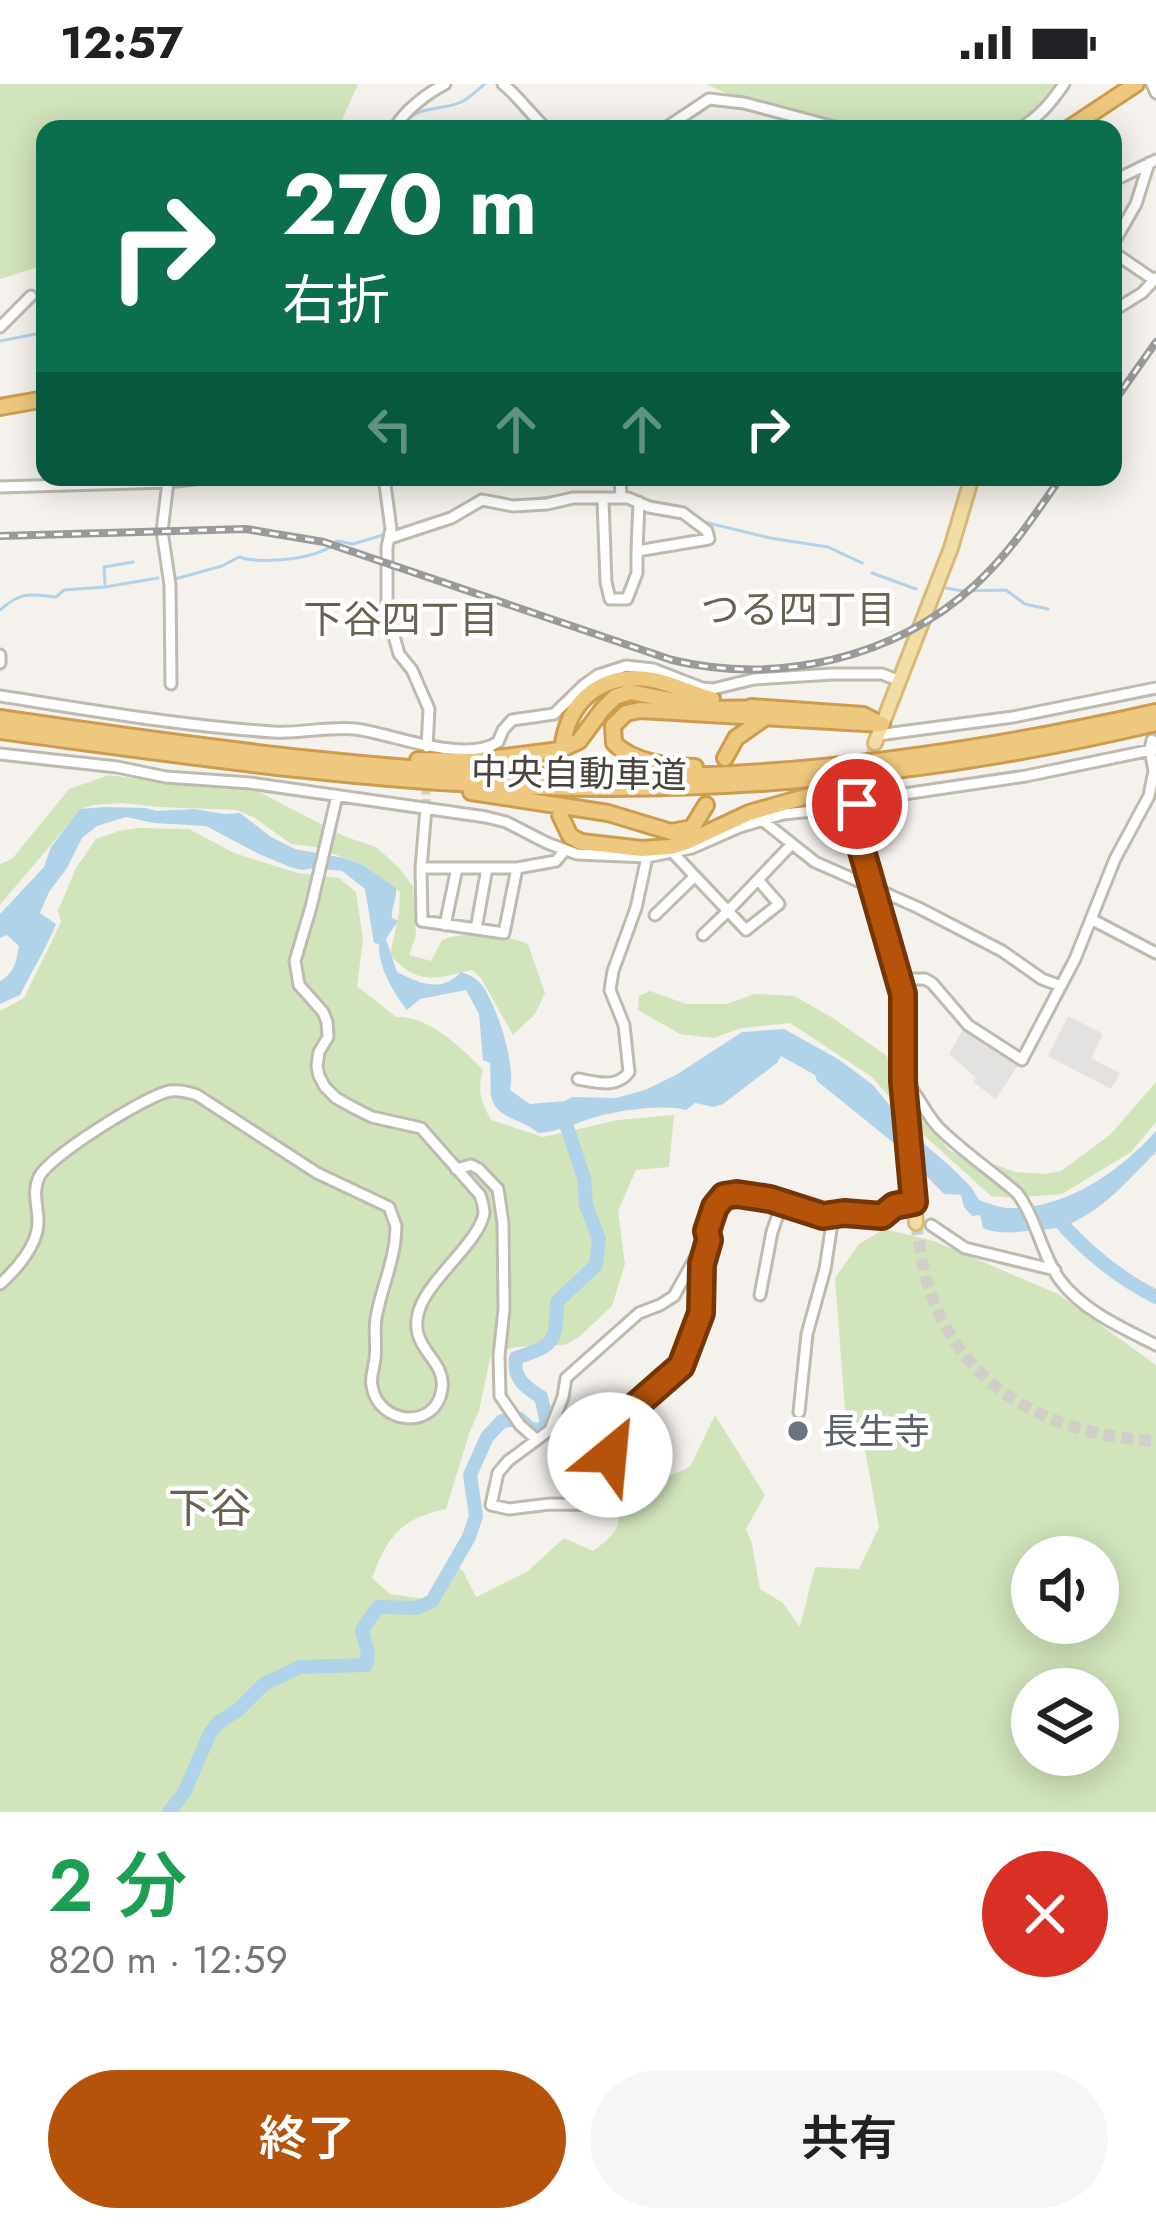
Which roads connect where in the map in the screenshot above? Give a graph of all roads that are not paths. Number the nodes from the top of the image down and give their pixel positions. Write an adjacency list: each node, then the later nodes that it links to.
1 (445, 84): 7 (street)
2 (503, 84): 8 (street)
3 (1064, 84): 11 (street)
4 (1136, 84): 12 (highway)
5 (1152, 84): 6 (street)
6 (1156, 92)
7 (399, 120)
8 (536, 120)
9 (678, 120): 10 (street)
10 (807, 120)
11 (1031, 120)
12 (1082, 120)
13 (1153, 161): 14 (street); 15 (street)
14 (1122, 176)
15 (1122, 231)
16 (1122, 255): 17 (street)
17 (1155, 279): 19 (street)
18 (32, 296): 20 (street)
19 (1122, 306)
20 (0, 327)
21 (36, 401): 22 (highway)
22 (0, 407)
23 (36, 485): 28 (street)
24 (173, 486): 35 (street)
25 (385, 486): 32 (street)
26 (620, 486): 29 (street)
27 (969, 486): 34 (main road)
28 (0, 487)
29 (620, 498): 30 (street); 31 (street)
30 (603, 500): 32 (street); 33 (street)
31 (639, 502): 33 (street); 33 (street)
32 (390, 538): 47 (street)
33 (637, 551)
34 (900, 681): 44 (main road); 47 (street)
35 (171, 684)
36 (1155, 694): 39 (street); 53 (highway, 中央自動車道)
37 (0, 696): 47 (street)
38 (760, 713): 44 (highway); 45 (highway); 50 (highway); 51 (highway); 53 (highway)
39 (1013, 717): 42 (street); 44 (street)
40 (0, 718): 50 (highway, 中央自動車道)
41 (1156, 724): 49 (highway, 中央自動車道)
42 (1012, 730)
43 (0, 731): 54 (highway, 中央自動車道)
44 (878, 734)
45 (563, 742)
46 (1153, 746): 55 (street); 75 (street)
47 (427, 747)
48 (0, 754): 56 (street)
49 (994, 757): 54 (highway, 中央自動車道); 60 (highway)
50 (290, 758): 53 (highway, 中央自動車道)
51 (725, 758)
52 (1019, 765): 55 (street)
53 (832, 767)
54 (362, 776): 58 (highway)
55 (1026, 776): 57 (street)
56 (338, 796): 59 (street); 84 (street)
57 (858, 799): 61 (street); 72 (main road)
58 (706, 806)
59 (426, 808): 63 (street); 66 (street)
60 (560, 815)
61 (762, 820): 62 (street); 64 (street)
62 (790, 845): 71 (street); 72 (street)
63 (565, 850): 65 (street); 69 (street)
64 (674, 854): 65 (street); 70 (street)
65 (646, 857): 82 (street)
66 (421, 868): 67 (street); 76 (street)
67 (457, 868): 68 (street); 76 (street)
68 (487, 868): 69 (street); 77 (street)
69 (517, 868): 77 (street)
70 (694, 877): 73 (street); 74 (street)
71 (759, 881): 73 (street); 73 (street)
72 (872, 886): 80 (main road); 81 (street)
73 (728, 911): 78 (street)
74 (655, 915)
75 (1091, 919): 79 (street); 81 (street)
76 (445, 925): 77 (street)
77 (476, 929)
78 (703, 935)
79 (1156, 952)
80 (900, 979): 81 (street); 83 (main road)
81 (1061, 986)
82 (578, 1078)
83 (904, 1089): 85 (main road); 91 (street)
84 (457, 1169): 92 (street); 96 (street)
85 (914, 1199): 87 (street); 88 (main road)
86 (782, 1203): 87 (street); 90 (street); 93 (street)
87 (833, 1216): 95 (street)
88 (916, 1223)
89 (932, 1225): 91 (street)
90 (707, 1234): 96 (street); 96 (street)
91 (1053, 1266): 94 (street)
92 (0, 1284)
93 (760, 1295)
94 (1156, 1346)
95 (799, 1412)
96 (536, 1439)

